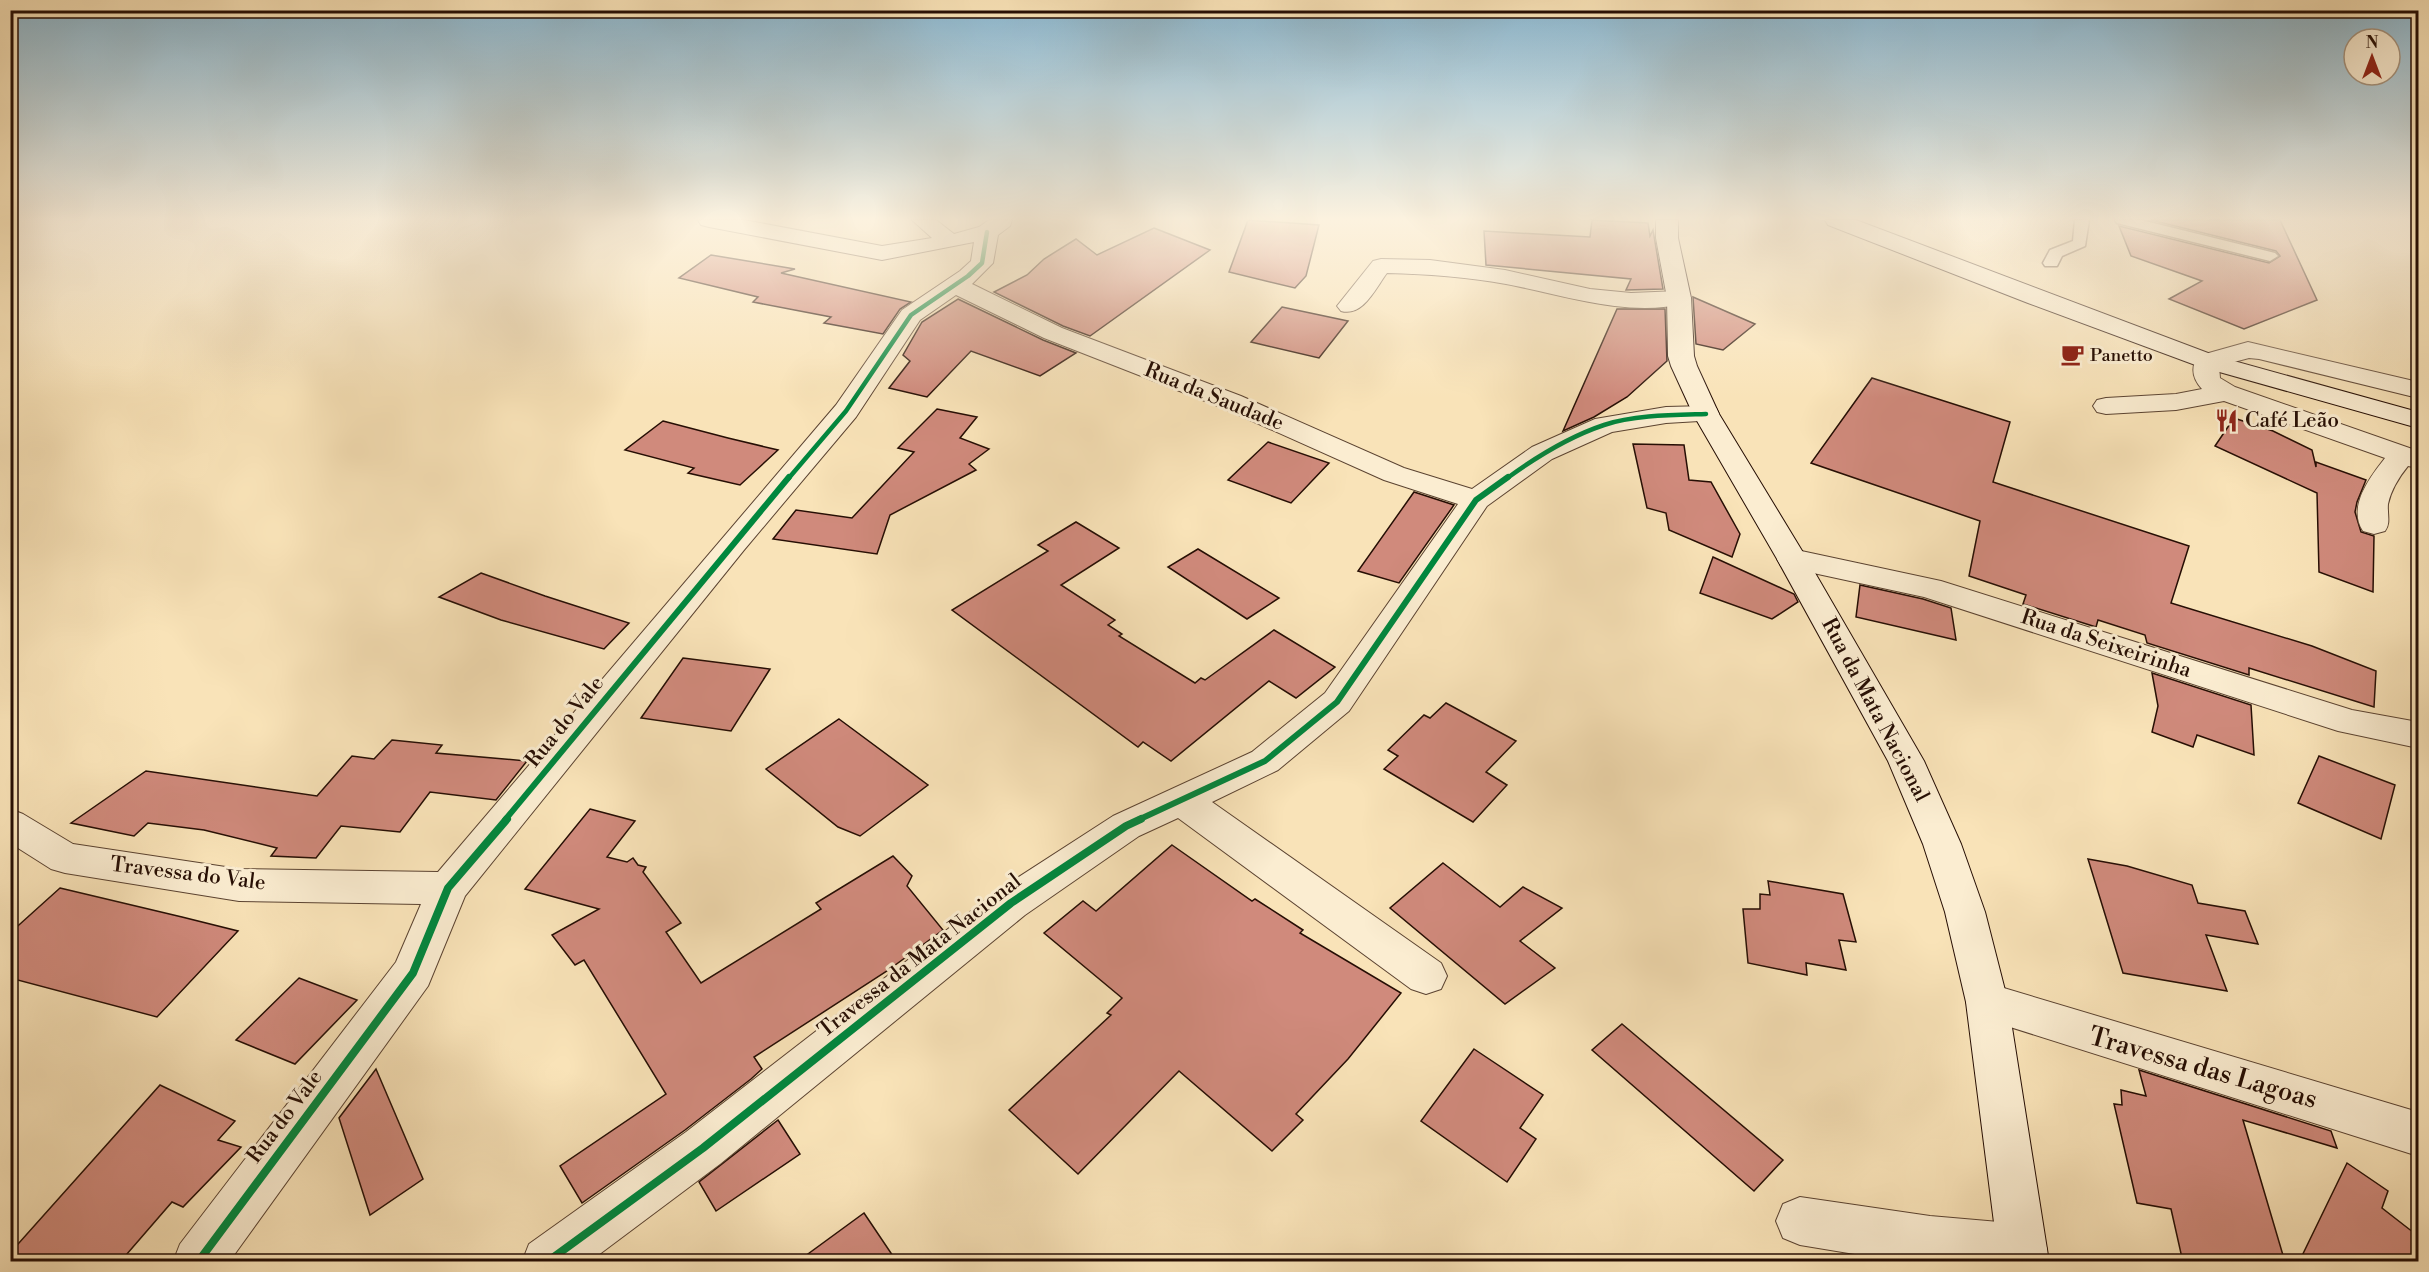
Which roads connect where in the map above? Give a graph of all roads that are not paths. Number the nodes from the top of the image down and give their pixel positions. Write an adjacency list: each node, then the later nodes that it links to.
1 (962, 279): 6 (street, Rua do Vale)
2 (1370, 279): 8 (street)
3 (1515, 279): 7 (street)
4 (1675, 279): 7 (street, Rua da Mata Nacional)
5 (1989, 279): 9 (street)
6 (955, 285): 16 (street, Rua da Saudade); 22 (street, Rua do Vale)
7 (1679, 298): 13 (street, Rua da Mata Nacional)
8 (1349, 306)
9 (2207, 361): 10 (street); 11 (street); 14 (street)
10 (2418, 390)
11 (2226, 393): 12 (street); 15 (street)
12 (2106, 406)
13 (1706, 414): 16 (street, Travessa da Mata Nacional); 18 (street, Rua da Mata Nacional)
14 (2416, 418)
15 (2410, 457): 17 (street)
16 (1476, 500): 20 (street, Travessa da Mata Nacional)
17 (2374, 525)
18 (1792, 559): 19 (street, Rua da Seixeirinha); 24 (street, Rua da Mata Nacional)
19 (2418, 735)
20 (1181, 800): 23 (street); 29 (street, Travessa da Mata Nacional)
21 (10, 824): 22 (street, Travessa do Vale)
22 (448, 888): 28 (street, Rua do Vale)
23 (1426, 976)
24 (1987, 1002): 25 (street, Travessa das Lagoas); 27 (street, Rua da Mata Nacional)
25 (2418, 1134)
26 (1800, 1221): 27 (street)
27 (2023, 1255)
28 (198, 1262)
29 (547, 1262)

